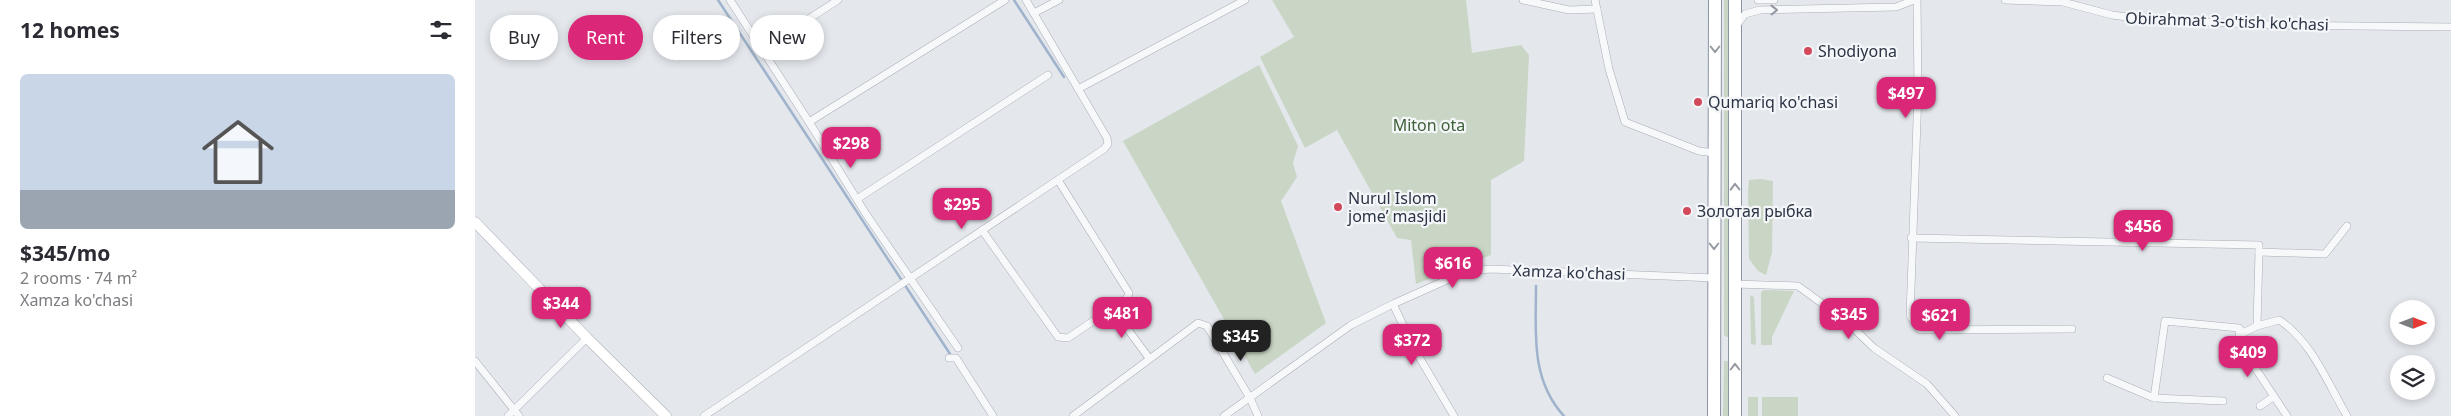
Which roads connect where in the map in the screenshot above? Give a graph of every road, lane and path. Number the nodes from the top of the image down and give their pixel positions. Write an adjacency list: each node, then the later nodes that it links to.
1 (730, 0): 20 (street)
2 (838, 0): 17 (street)
3 (1005, 0): 24 (street)
4 (1026, 0): 16 (street)
5 (1059, 0): 16 (street)
6 (1245, 0): 23 (street)
7 (1523, 0): 15 (street)
8 (1595, 0): 15 (street)
9 (1715, 0): 25 (highway, one-way to 25)
10 (1735, 0): 19 (highway)
11 (1758, 0): 12 (street)
12 (1773, 0)
13 (1916, 0): 19 (street, one-way to 13); 31 (street)
14 (2005, 0): 18 (street, Obirahmat 3-o'tish ko'chasi)
15 (1597, 9): 25 (street)
16 (1034, 14): 23 (street)
17 (815, 15)
18 (2451, 27)
19 (1735, 30): 35 (highway, one-way to 19)
20 (750, 31)
21 (769, 60): 24 (street)
22 (1048, 75): 27 (street)
23 (1078, 89): 26 (street)
24 (809, 122): 27 (street)
25 (1715, 153): 34 (highway, one-way to 34)
26 (1058, 180): 30 (street); 37 (street)
27 (857, 199): 33 (street)
28 (475, 222): 41 (street)
29 (2347, 226): 32 (street)
30 (982, 230): 33 (street); 37 (street)
31 (1911, 238): 32 (street); 40 (street)
32 (2259, 252): 38 (street)
33 (911, 278): 44 (street); 57 (street)
34 (1714, 278): 36 (street, Xamza ko'chasi); 42 (highway)
35 (1735, 284): 43 (highway); 65 (street)
36 (1393, 304): 50 (street, Xamza ko'chasi); 62 (street)
37 (1112, 308): 46 (street)
38 (2257, 326): 39 (street); 67 (street)
39 (2239, 328): 49 (street); 51 (street)
40 (2072, 329)
41 (587, 338): 54 (street); 56 (street)
42 (1714, 341): 43 (highway); 63 (highway)
43 (1735, 342): 64 (highway, one-way to 43)
44 (958, 348)
45 (949, 358): 58 (street)
46 (1149, 358): 50 (street); 59 (street)
47 (475, 361): 54 (street)
48 (2107, 378): 51 (street)
49 (2273, 397): 53 (street); 66 (street)
50 (1250, 398): 60 (street, Xamza ko'chasi); 61 (street)
51 (2154, 398): 52 (street)
52 (2223, 401)
53 (2260, 406)
54 (517, 413): 55 (street)
55 (508, 416)
56 (666, 416)
57 (704, 416)
58 (993, 416)
59 (1073, 416)
60 (1224, 416)
61 (1258, 416)
62 (1454, 416)
63 (1714, 416)
64 (1735, 416)
65 (1955, 416)
66 (2287, 416)
67 (2347, 416)

